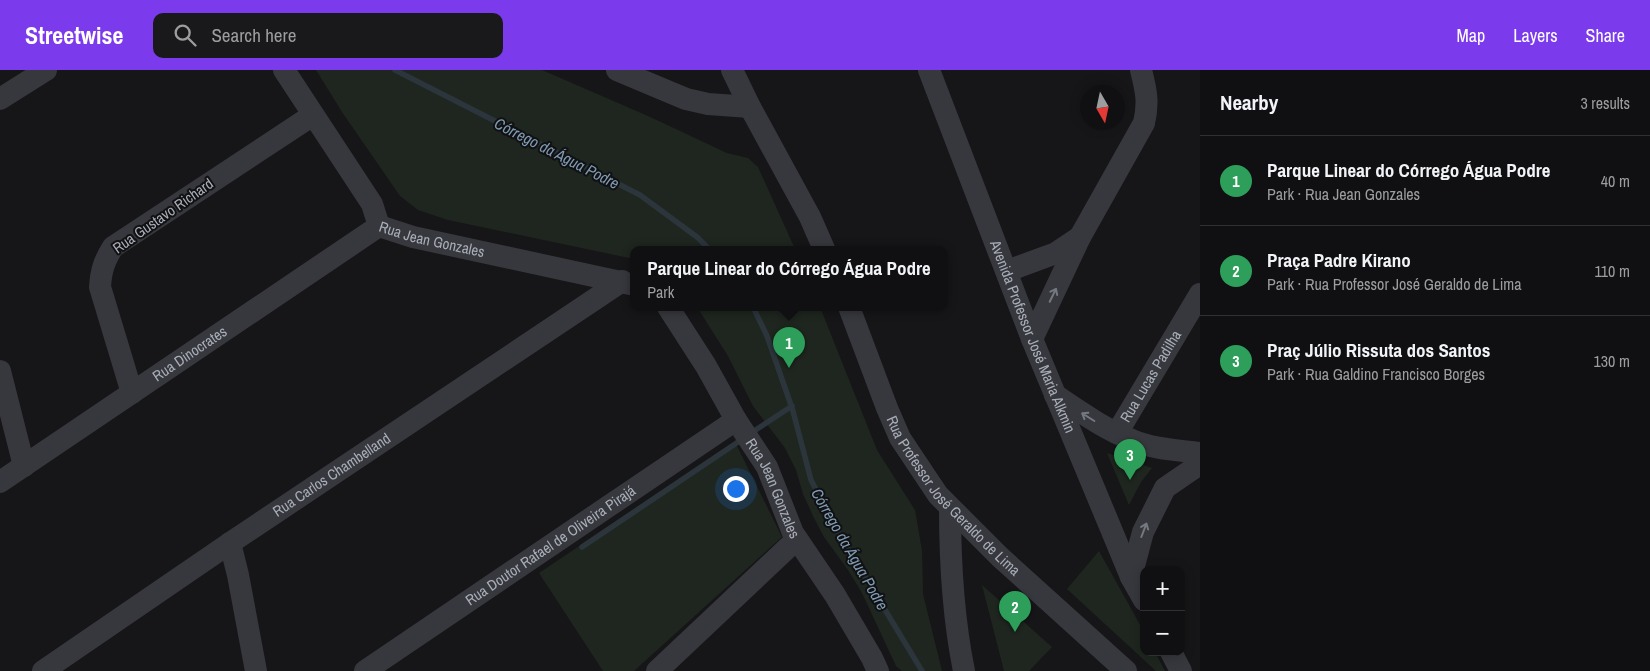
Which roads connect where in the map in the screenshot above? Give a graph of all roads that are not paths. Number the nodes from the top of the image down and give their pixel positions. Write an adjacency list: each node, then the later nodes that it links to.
1 (46, 70): 7 (street)
2 (284, 70): 9 (street, Rua Jean Gonzales)
3 (617, 70): 8 (street)
4 (732, 70): 8 (street)
5 (929, 70): 13 (street, Avenida Professor José Maria Alkmin)
6 (1142, 70): 11 (street)
7 (0, 99)
8 (750, 107): 12 (street)
9 (313, 115): 10 (street, Rua Jean Gonzales); 20 (street, Rua Gustavo Richard)
10 (379, 226): 14 (street, Rua Jean Gonzales); 20 (street, Rua Dinocrates)
11 (1080, 237): 13 (street); 18 (street, one-way to 11)
12 (823, 246)
13 (1007, 271): 18 (street, Avenida Professor José Maria Alkmin)
14 (628, 283): 30 (street, Rua Carlos Chambelland)
15 (1200, 294): 23 (street, Rua Lucas Padilha)
16 (671, 311): 22 (street, Rua Jean Gonzales)
17 (851, 311): 28 (street, Rua Professor José Geraldo de Lima)
18 (1032, 338): 21 (street, Avenida Professor José Maria Alkmin)
19 (0, 371): 26 (street)
20 (132, 393): 26 (street, Rua Dinocrates)
21 (1055, 395): 23 (street, one-way to 21); 31 (street, Avenida Professor José Maria Alkmin)
22 (744, 432): 29 (street, Rua Jean Gonzales); 36 (street, Rua Doutor Rafael de Oliveira Pirajá)
23 (1117, 433): 24 (street)
24 (1200, 453)
25 (1200, 464): 31 (street, one-way to 25)
26 (24, 466): 27 (street, Rua Dinocrates)
27 (0, 482)
28 (950, 508): 39 (street); 40 (street, Rua Professor José Geraldo de Lima)
29 (797, 539): 37 (street); 38 (street, Rua Jean Gonzales)
30 (230, 543): 34 (street, Rua Carlos Chambelland); 35 (street)
31 (1131, 576): 32 (street, Avenida Professor José Maria Alkmin)
32 (1140, 593)
33 (1173, 656): 41 (street)
34 (43, 671)
35 (256, 671)
36 (365, 671)
37 (657, 671)
38 (878, 671)
39 (964, 671)
40 (1126, 671)
41 (1181, 671)

